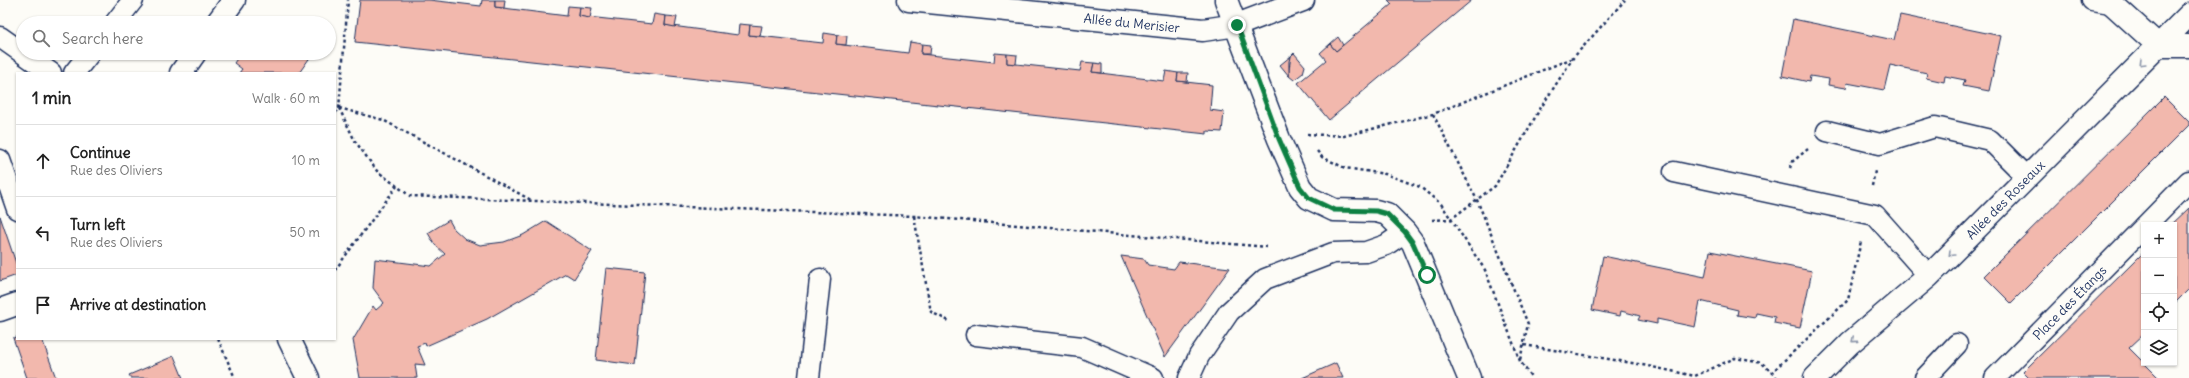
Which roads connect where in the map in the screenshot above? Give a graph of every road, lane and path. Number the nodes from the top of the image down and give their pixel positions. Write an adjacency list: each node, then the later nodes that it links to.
1 (133, 0): 10 (lane)
2 (234, 0): 11 (street)
3 (348, 0): 24 (path)
4 (909, 0): 12 (street, Allée du Merisier)
5 (1226, 0): 12 (street)
6 (1303, 0): 12 (street, Allée du Merisier)
7 (1625, 0): 17 (path)
8 (2104, 1): 14 (street)
9 (2189, 15): 14 (street, Allée des Roseaux)
10 (120, 16)
11 (222, 16)
12 (1237, 25): 44 (street)
13 (0, 37): 16 (lane)
14 (2159, 46): 15 (street); 32 (street, Allée des Roseaux, one-way to 32)
15 (2189, 46)
16 (16, 48)
17 (1573, 58): 26 (path); 36 (path)
18 (33, 60): 21 (lane)
19 (84, 60): 22 (lane)
20 (190, 60): 23 (street)
21 (50, 72)
22 (75, 72)
23 (182, 72)
24 (339, 108): 25 (path); 34 (path); 37 (path)
25 (336, 112)
26 (1433, 114): 28 (path); 36 (path)
27 (1827, 131): 29 (lane); 35 (path)
28 (1304, 133)
29 (1880, 144): 32 (lane); 39 (path)
30 (0, 160): 38 (lane)
31 (1674, 172): 35 (lane)
32 (2027, 177): 47 (street, Allée des Roseaux, one-way to 47)
33 (2189, 181): 42 (lane, Place des Étangs)
34 (397, 186): 37 (path); 46 (path)
35 (1781, 195): 39 (lane)
36 (1477, 200): 41 (path); 55 (path)
37 (531, 201): 40 (path)
38 (16, 206)
39 (1867, 213): 47 (lane); 57 (path)
40 (914, 216): 45 (path); 51 (path)
41 (1451, 219)
42 (2149, 222)
43 (2141, 230): 67 (lane, Place des Étangs)
44 (1405, 232): 62 (lane); 63 (street)
45 (1270, 247)
46 (336, 269)
47 (1929, 276): 65 (street, Allée des Roseaux, one-way to 65)
48 (820, 279): 60 (lane)
49 (16, 304): 50 (street)
50 (0, 310)
51 (976, 335): 61 (lane)
52 (218, 340): 58 (path)
53 (289, 340): 59 (street)
54 (1957, 344): 66 (lane)
55 (1524, 345): 56 (path); 57 (path)
56 (1520, 361)
57 (1771, 372): 64 (path)
58 (235, 378)
59 (308, 378)
60 (809, 378)
61 (1153, 378)
62 (1189, 378)
63 (1469, 378)
64 (1777, 378)
65 (1815, 378)
66 (1925, 378)
67 (1995, 378)

